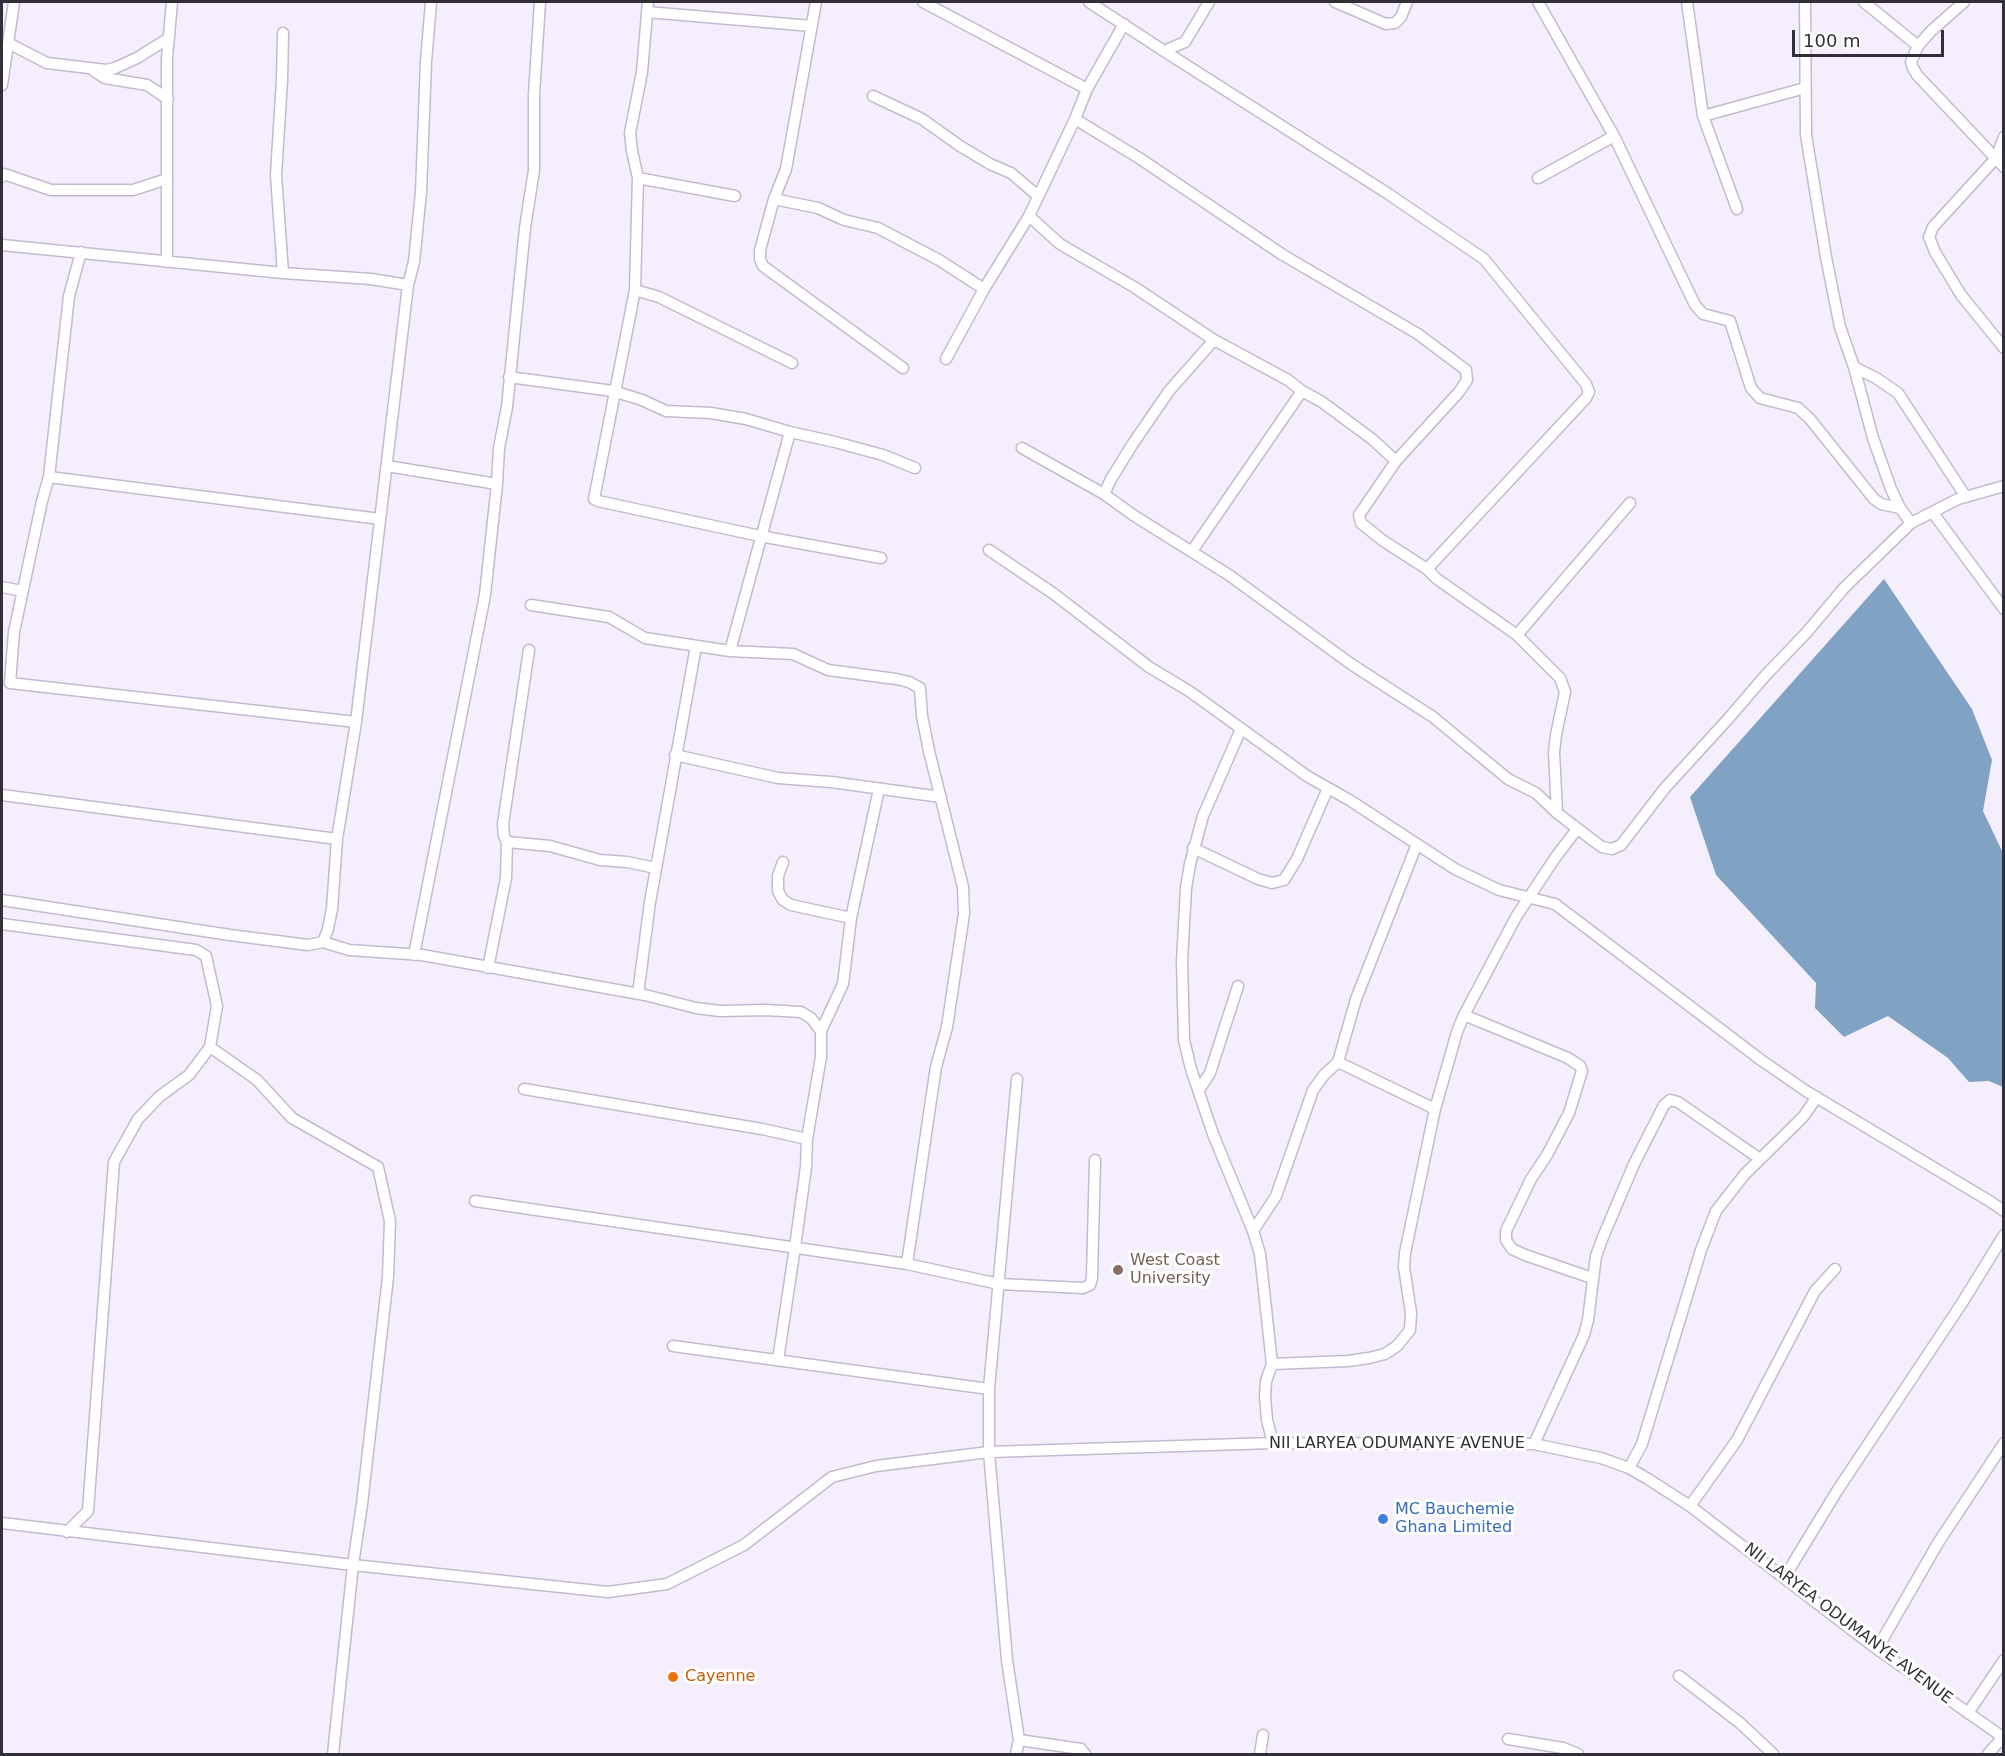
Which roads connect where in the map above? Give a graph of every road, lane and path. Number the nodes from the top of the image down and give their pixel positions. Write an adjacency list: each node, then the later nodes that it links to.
1 (14, 2): 21 (street)
2 (172, 2): 20 (street)
3 (431, 2): 48 (street)
4 (540, 2): 57 (street)
5 (816, 2): 18 (street)
6 (923, 2): 27 (street)
7 (1089, 2): 17 (street)
8 (1209, 2): 23 (street)
9 (1335, 2): 10 (street)
10 (1407, 2)
11 (1538, 2): 32 (street)
12 (1687, 2): 30 (street)
13 (1805, 2): 26 (street)
14 (1864, 2): 22 (street)
15 (1964, 2): 22 (street)
16 (647, 7): 18 (street); 36 (street)
17 (1124, 24): 23 (street); 27 (street)
18 (812, 26): 41 (street)
19 (283, 33): 47 (street)
20 (169, 38): 24 (street); 29 (street)
21 (8, 43): 24 (street); 25 (street)
22 (1918, 46): 34 (street)
23 (1164, 51): 79 (street)
24 (91, 69): 29 (street)
25 (2, 85)
26 (1805, 88): 30 (street); 55 (street)
27 (1086, 89): 31 (street)
28 (873, 96): 40 (street)
29 (168, 99): 38 (street)
30 (1704, 116): 42 (street)
31 (1075, 119): 40 (street); 62 (street)
32 (1614, 136): 37 (street); 71 (street)
33 (2004, 137): 34 (street)
34 (2000, 163): 52 (street)
35 (2, 177): 38 (street)
36 (638, 178): 39 (street); 50 (street)
37 (1538, 178)
38 (167, 179): 46 (street)
39 (735, 196)
40 (1038, 196): 43 (street)
41 (774, 199): 49 (street); 56 (street)
42 (1737, 209)
43 (1029, 216): 49 (street); 51 (street)
44 (2, 245): 45 (street)
45 (81, 252): 46 (street); 65 (street)
46 (167, 262): 47 (street)
47 (283, 273): 48 (street)
48 (408, 285): 63 (street)
49 (984, 289): 53 (street)
50 (635, 290): 54 (street); 58 (street)
51 (1214, 340): 59 (street); 68 (street)
52 (2004, 348)
53 (946, 359)
54 (792, 363)
55 (1854, 367): 69 (street); 71 (street)
56 (903, 368)
57 (509, 377): 58 (street); 66 (street)
58 (614, 391): 60 (street); 75 (street)
59 (1302, 391): 62 (street); 77 (street)
60 (790, 432): 64 (street); 75 (street)
61 (1022, 448): 68 (street)
62 (1396, 461): 79 (street)
63 (387, 466): 66 (street); 73 (street)
64 (915, 468)
65 (49, 477): 73 (street); 81 (street)
66 (497, 484): 108 (street)
67 (2004, 486): 69 (street)
68 (1104, 494): 77 (street)
69 (1966, 497): 72 (street)
70 (1630, 503): 84 (street)
71 (1900, 508): 74 (street)
72 (1933, 513): 74 (street); 83 (street)
73 (380, 519): 88 (street)
74 (1911, 524): 96 (street)
75 (760, 536): 78 (street); 87 (street)
76 (989, 550): 89 (street)
77 (1192, 551): 95 (street)
78 (881, 558)
79 (1427, 569): 84 (street)
80 (2, 587): 81 (street)
81 (22, 591): 88 (street)
82 (531, 605): 85 (street)
83 (2004, 609)
84 (1517, 635): 95 (street)
85 (696, 646): 87 (street); 90 (street)
86 (529, 650): 98 (street)
87 (730, 651): 94 (street)
88 (356, 722): 97 (street)
89 (1241, 729): 91 (street); 100 (street)
90 (675, 755): 92 (street); 102 (street)
91 (1328, 788): 99 (street); 100 (street)
92 (879, 789): 94 (street); 105 (street)
93 (2, 795): 97 (street)
94 (941, 797): 129 (street)
95 (1557, 813): 96 (street)
96 (1577, 829): 103 (street)
97 (337, 839): 107 (street)
98 (507, 842): 102 (street); 109 (street)
99 (1417, 844): 103 (street); 115 (street)
100 (1193, 848): 118 (street)
101 (783, 862): 105 (street)
102 (656, 868): 111 (street)
103 (1529, 897): 112 (street); 119 (street)
104 (2, 900): 107 (street)
105 (851, 918): 113 (street)
106 (2, 924): 114 (street)
107 (323, 942): 108 (street)
108 (414, 955): 109 (street)
109 (488, 968): 111 (street)
110 (1238, 986): 118 (street)
111 (638, 994): 113 (street)
112 (1464, 1015): 120 (street); 131 (street)
113 (821, 1030): 121 (street)
114 (210, 1047): 144 (street); 145 (street)
115 (1338, 1062): 120 (street); 126 (street)
116 (1017, 1079): 132 (street)
117 (524, 1089): 121 (street)
118 (1199, 1090): 126 (street)
119 (1817, 1097): 122 (street); 125 (street)
120 (1435, 1109): 135 (street)
121 (807, 1139): 128 (street)
122 (1760, 1159): 131 (street); 141 (street)
123 (1095, 1160): 132 (street)
124 (475, 1201): 128 (street)
125 (2004, 1211)
126 (1253, 1231): 135 (street)
127 (2004, 1235): 146 (street)
128 (795, 1247): 129 (street); 134 (street)
129 (907, 1264): 132 (street)
130 (1835, 1269): 142 (street)
131 (1592, 1278): 139 (street)
132 (999, 1284): 136 (street)
133 (673, 1346): 134 (street)
134 (778, 1360): 136 (street)
135 (1272, 1364): 137 (street)
136 (988, 1389): 140 (street)
137 (1273, 1443): 139 (street, NII LARYEA ODUMANYE AVENUE); 140 (street, NII LARYEA ODUMANYE AVENUE)
138 (2004, 1443): 147 (street)
139 (1534, 1444): 141 (street, NII LARYEA ODUMANYE AVENUE)
140 (989, 1452): 145 (street, NII LARYEA ODUMANYE AVENUE); 154 (street)
141 (1629, 1468): 142 (street, NII LARYEA ODUMANYE AVENUE)
142 (1690, 1506): 146 (street, NII LARYEA ODUMANYE AVENUE)
143 (2, 1523): 144 (street, NII LARYEA ODUMANYE AVENUE)
144 (67, 1532): 145 (street, NII LARYEA ODUMANYE AVENUE)
145 (352, 1565): 155 (street)
146 (1784, 1578): 147 (street, NII LARYEA ODUMANYE AVENUE)
147 (1877, 1648): 150 (street, NII LARYEA ODUMANYE AVENUE)
148 (2004, 1660): 150 (street)
149 (1679, 1676): 160 (street)
150 (1968, 1713): 152 (street, NII LARYEA ODUMANYE AVENUE)
151 (1263, 1736): 158 (street)
152 (2003, 1738): 161 (street)
153 (1508, 1739): 159 (street)
154 (1019, 1740): 156 (street); 157 (street)
155 (333, 1755)
156 (1016, 1755)
157 (1085, 1755)
158 (1260, 1755)
159 (1578, 1755)
160 (1773, 1755)
161 (1988, 1755)

